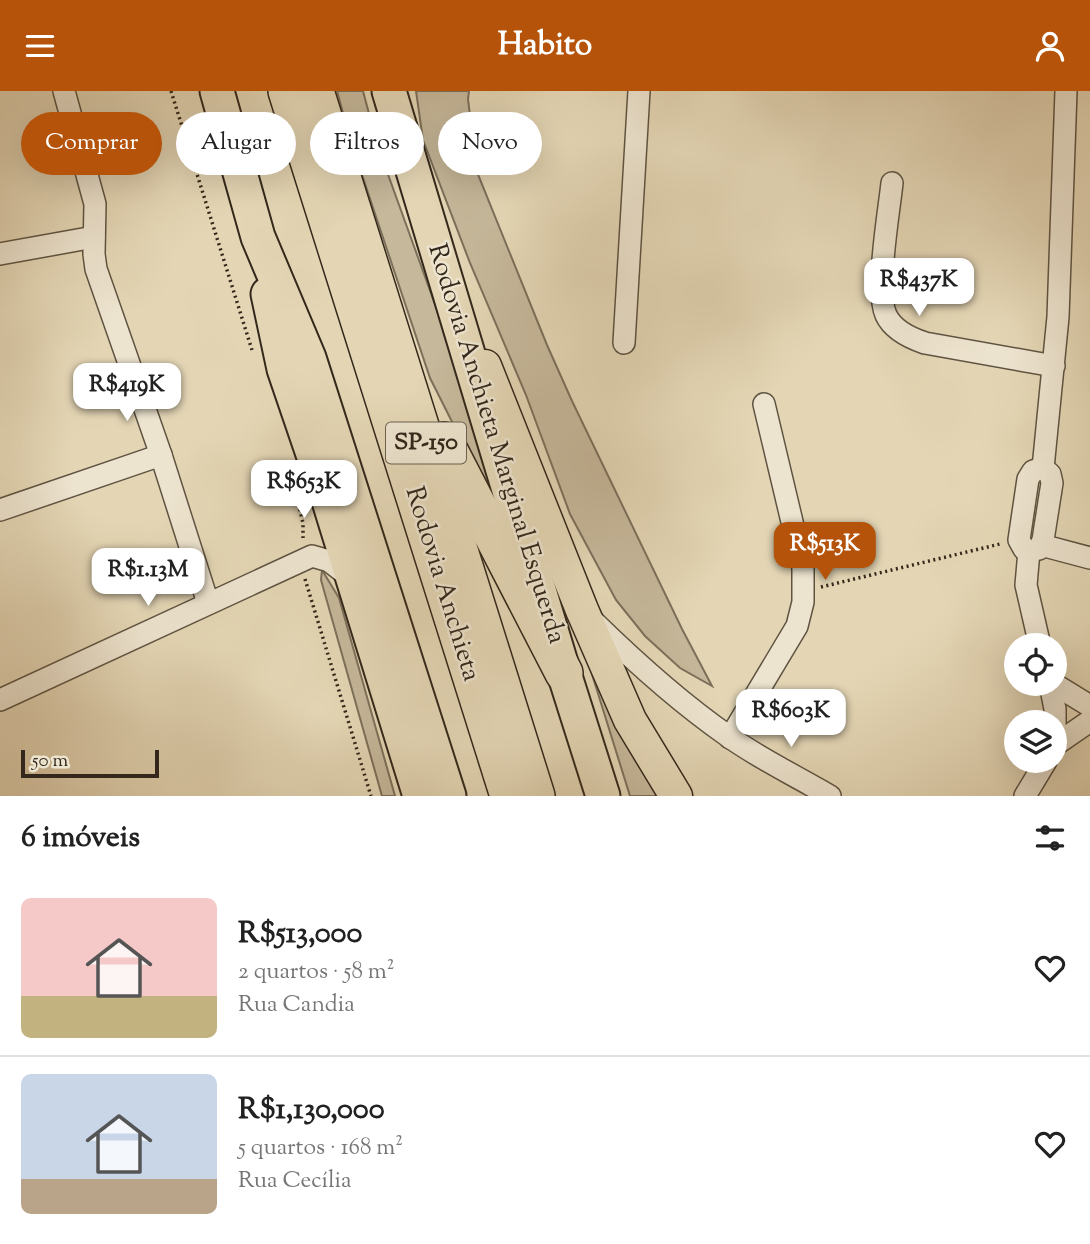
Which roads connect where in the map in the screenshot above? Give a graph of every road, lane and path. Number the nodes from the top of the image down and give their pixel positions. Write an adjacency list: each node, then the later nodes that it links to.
1 (64, 91): 10 (street)
2 (171, 91): 16 (path)
3 (217, 91): 11 (highway)
4 (287, 91): 43 (highway, Rodovia Anchieta / SP-150)
5 (315, 91): 15 (highway, Rodovia Anchieta / SP-150)
6 (389, 91): 12 (highway, Rodovia Anchieta Marginal Esquerda / SP-150)
7 (639, 91): 14 (street)
8 (1066, 91): 17 (street)
9 (892, 183): 17 (street)
10 (94, 237): 13 (street); 19 (street)
11 (258, 237): 21 (highway); 42 (highway)
12 (437, 245): 30 (main road); 32 (highway, Rodovia Anchieta Marginal Esquerda / SP-150)
13 (0, 254)
14 (624, 343)
15 (395, 344): 32 (highway); 44 (highway, Rodovia Anchieta / SP-150)
16 (253, 353)
17 (1054, 366): 24 (street)
18 (764, 404): 38 (street)
19 (161, 456): 22 (street); 29 (street)
20 (290, 470): 25 (path)
21 (328, 498): 25 (street); 27 (highway)
22 (0, 510)
23 (1000, 544): 28 (path)
24 (1035, 548): 26 (street); 31 (street)
25 (306, 558): 27 (street); 29 (street); 40 (path)
26 (1090, 558)
27 (353, 580): 41 (highway)
28 (821, 587)
29 (208, 603): 34 (street)
30 (582, 610): 38 (street); 46 (main road)
31 (1037, 633)
32 (564, 673): 45 (highway, Rodovia Anchieta Marginal Esquerda / SP-150)
33 (1067, 693): 35 (street)
34 (0, 700)
35 (1090, 706)
36 (1090, 721): 37 (street)
37 (1067, 736)
38 (730, 738): 47 (street)
39 (1039, 773): 48 (street)
40 (371, 796)
41 (420, 796)
42 (449, 796)
43 (509, 796)
44 (536, 796)
45 (603, 796)
46 (676, 796)
47 (830, 796)
48 (1025, 796)

